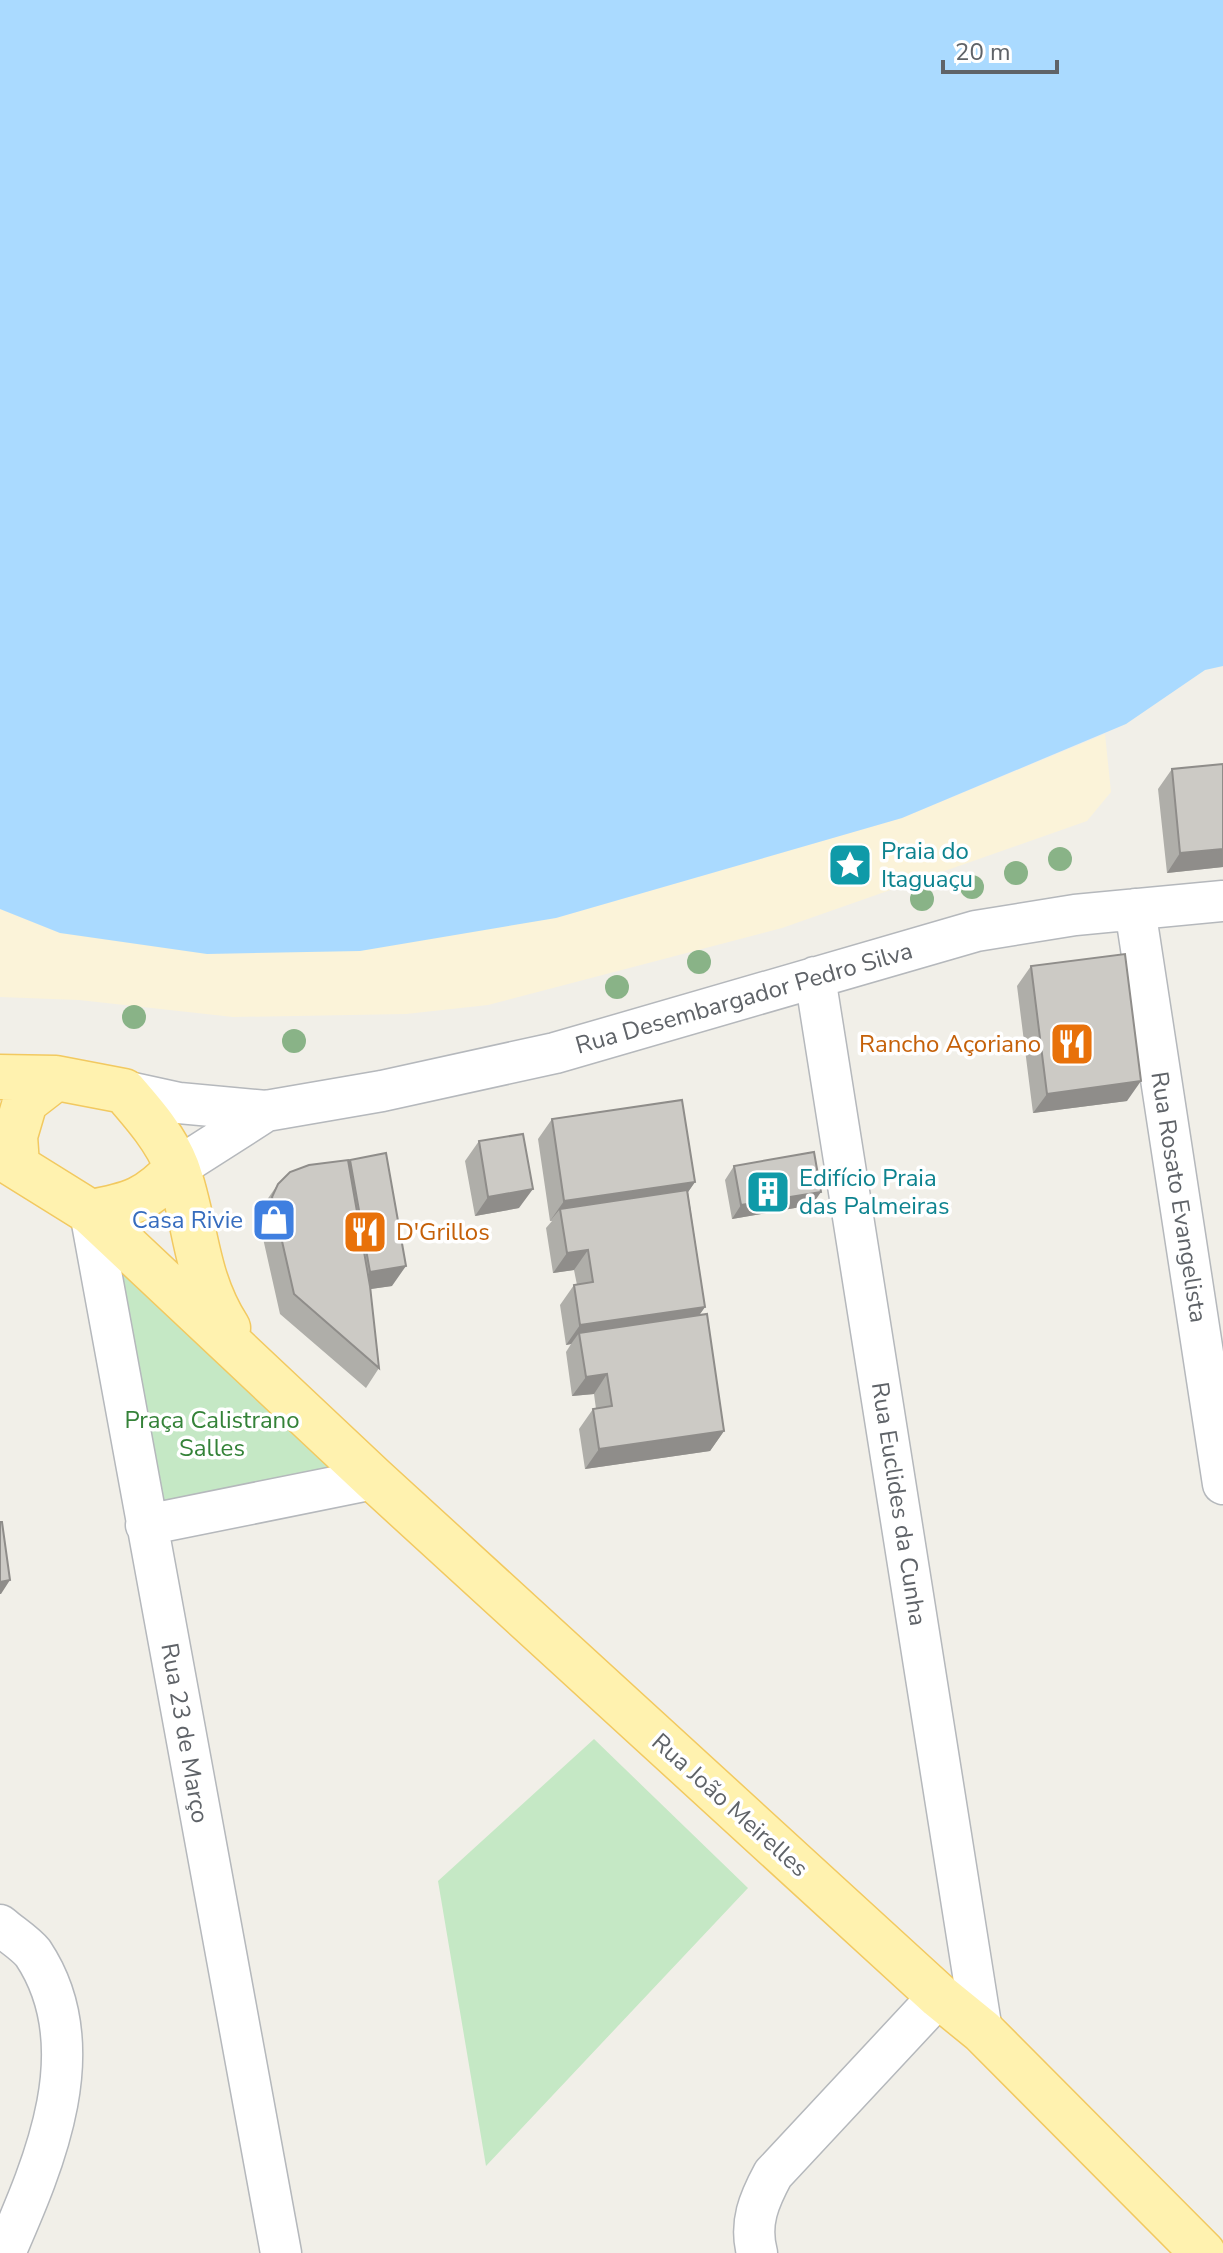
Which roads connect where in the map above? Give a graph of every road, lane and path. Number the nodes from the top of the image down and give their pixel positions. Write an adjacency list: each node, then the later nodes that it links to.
1 (1223, 901): 2 (street, Rua Desembargador Pedro Silva)
2 (1135, 909): 3 (street, Rua Desembargador Pedro Silva); 13 (street, Rua Rosato Evangelista)
3 (815, 977): 7 (street, Rua Desembargador Pedro Silva); 17 (street, Rua Euclides da Cunha)
4 (0, 1077): 5 (main road, Rua Desembargador Pedro Silva)
5 (56, 1078): 6 (main road, Rua Desembargador Pedro Silva); 8 (main road)
6 (124, 1091): 7 (street, Rua Desembargador Pedro Silva); 9 (main road)
7 (266, 1111): 9 (street, Rua Desembargador Pedro Silva)
8 (9, 1160): 10 (main road)
9 (177, 1168): 10 (main road); 11 (main road, Rua João Meirelles)
10 (90, 1212): 11 (main road, Rua João Meirelles); 14 (street, Rua 23 de Março)
11 (250, 1364): 12 (main road, Rua João Meirelles)
12 (374, 1479): 14 (street); 16 (main road, Rua João Meirelles)
13 (1223, 1484)
14 (146, 1525): 19 (street, Rua 23 de Março)
15 (0, 1925): 18 (street)
16 (939, 1996): 17 (main road, Rua João Meirelles); 20 (street)
17 (982, 2031): 21 (main road, Rua João Meirelles)
18 (5, 2253)
19 (281, 2253)
20 (757, 2253)
21 (1203, 2253)

